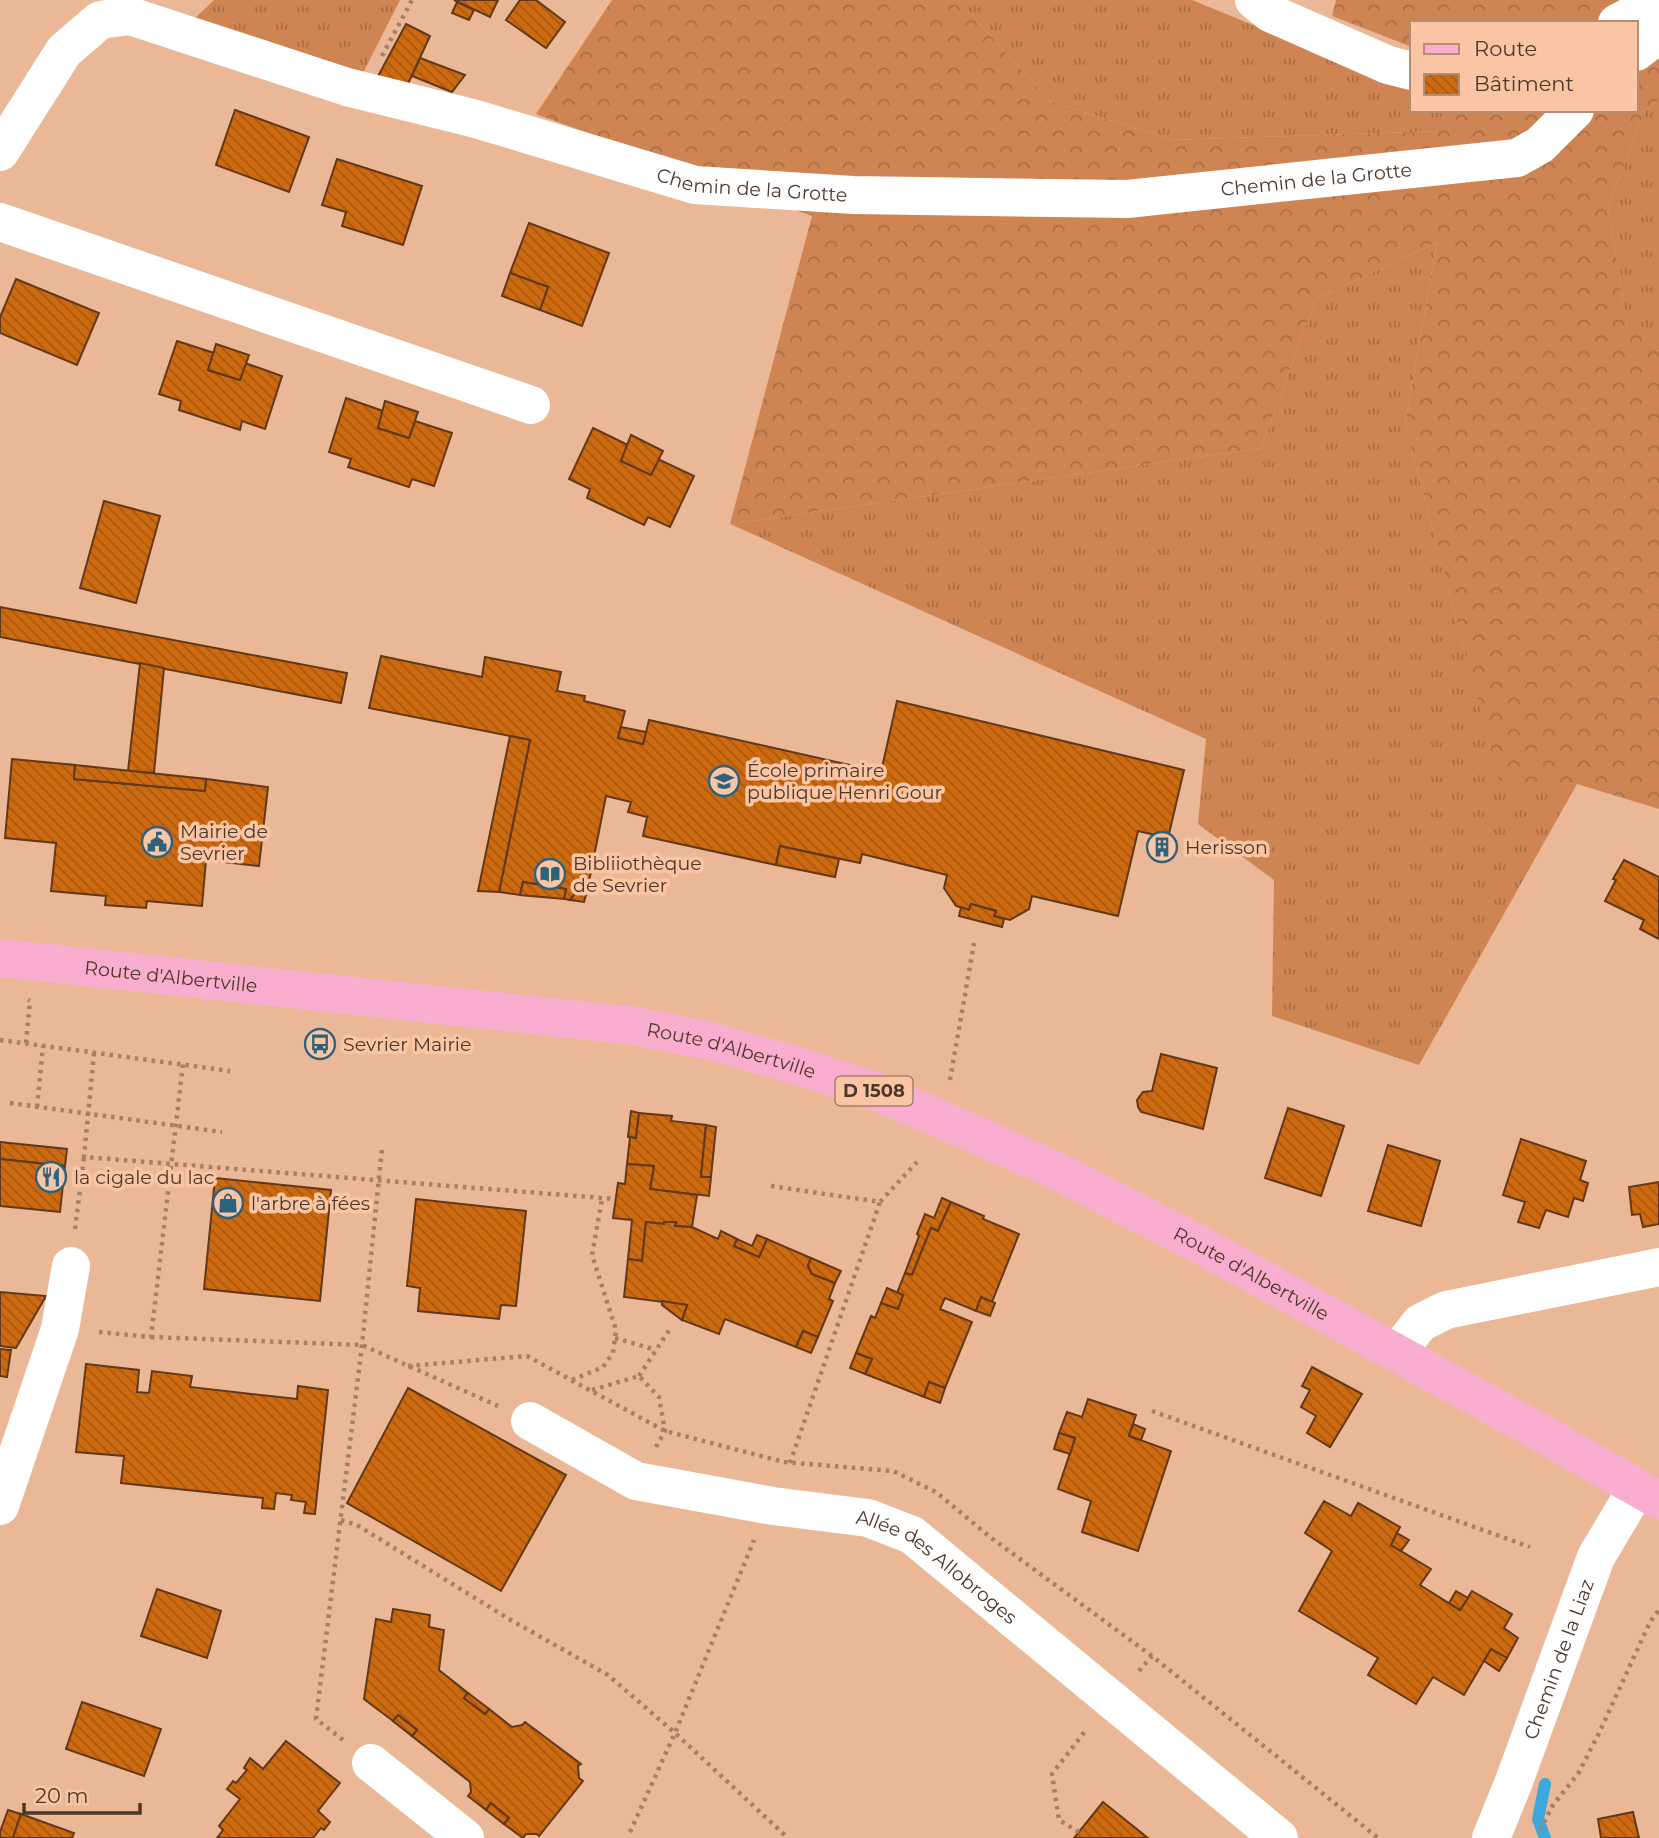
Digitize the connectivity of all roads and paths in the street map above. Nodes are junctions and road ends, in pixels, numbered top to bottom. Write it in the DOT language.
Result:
graph roads {
  1 [pos="412,0"];
  2 [pos="1254,0"];
  3 [pos="1659,1"];
  4 [pos="1621,21"];
  5 [pos="1659,34"];
  6 [pos="1638,50"];
  7 [pos="1410,70"];
  8 [pos="364,91"];
  9 [pos="1573,112"];
  10 [pos="0,152"];
  11 [pos="0,222"];
  12 [pos="531,405"];
  13 [pos="974,943"];
  14 [pos="0,958"];
  15 [pos="30,1001"];
  16 [pos="0,1040"];
  17 [pos="26,1043"];
  18 [pos="43,1046"];
  19 [pos="94,1053"];
  20 [pos="183,1064"];
  21 [pos="230,1071"];
  22 [pos="949,1085"];
  23 [pos="10,1103"];
  24 [pos="37,1107"];
  25 [pos="88,1114"];
  26 [pos="175,1125"];
  27 [pos="222,1132"];
  28 [pos="382,1148"];
  29 [pos="84,1157"];
  30 [pos="917,1161"];
  31 [pos="171,1164"];
  32 [pos="379,1181"];
  33 [pos="771,1186"];
  34 [pos="602,1199"];
  35 [pos="615,1199"];
  36 [pos="71,1266"];
  37 [pos="1659,1267"];
  38 [pos="60,1329"];
  39 [pos="670,1329"];
  40 [pos="151,1338"];
  41 [pos="615,1338"];
  42 [pos="362,1345"];
  43 [pos="656,1350"];
  44 [pos="1397,1353"];
  45 [pos="639,1376"];
  46 [pos="572,1380"];
  47 [pos="591,1391"];
  48 [pos="1152,1411"];
  49 [pos="530,1421"];
  50 [pos="665,1431"];
  51 [pos="1648,1494"];
  52 [pos="0,1506"];
  53 [pos="341,1520"];
  54 [pos="1530,1548"];
  55 [pos="1659,1610"];
  56 [pos="1152,1656"];
  57 [pos="1112,1700"];
  58 [pos="371,1763"];
  59 [pos="1079,1832"];
  60 [pos="465,1838"];
  61 [pos="788,1838"];
  62 [pos="1279,1838"];
  63 [pos="1492,1838"];
  64 [pos="1535,1838"];
  1 -- 8 [label="path"];
  2 -- 7 [label="street"];
  3 -- 4 [label="street"];
  5 -- 6 [label="street"];
  8 -- 9 [label="street, Chemin de la Grotte"];
  8 -- 10 [label="street, Chemin de la Grotte"];
  11 -- 12 [label="street"];
  13 -- 22 [label="path"];
  14 -- 44 [label="main road, Route d'Albertville / D 1508"];
  15 -- 17 [label="path"];
  16 -- 17 [label="path"];
  17 -- 18 [label="path"];
  18 -- 19 [label="path"];
  18 -- 24 [label="path"];
  19 -- 20 [label="path"];
  19 -- 25 [label="path"];
  20 -- 21 [label="path"];
  20 -- 26 [label="path"];
  23 -- 24 [label="path"];
  24 -- 25 [label="path"];
  25 -- 26 [label="path"];
  25 -- 29 [label="path"];
  26 -- 27 [label="path"];
  26 -- 31 [label="path"];
  28 -- 32 [label="path"];
  29 -- 31 [label="path"];
  29 -- 36 [label="path"];
  30 -- 33 [label="path"];
  31 -- 32 [label="path"];
  31 -- 40 [label="path"];
  32 -- 34 [label="path"];
  32 -- 42 [label="path"];
  34 -- 35 [label="path"];
  34 -- 41 [label="path"];
  36 -- 38 [label="street"];
  37 -- 44 [label="street"];
  38 -- 40 [label="path"];
  38 -- 52 [label="street"];
  39 -- 43 [label="path"];
  40 -- 42 [label="path"];
  41 -- 43 [label="path"];
  41 -- 46 [label="path"];
  42 -- 49 [label="path"];
  42 -- 53 [label="path"];
  43 -- 45 [label="path"];
  44 -- 51 [label="main road, Route d'Albertville / D 1508"];
  45 -- 47 [label="path"];
  45 -- 50 [label="path"];
  48 -- 54 [label="path"];
  49 -- 57 [label="street, Allée des Allobroges"];
  51 -- 63 [label="street, Chemin de la Liaz"];
  53 -- 58 [label="path"];
  53 -- 61 [label="path"];
  55 -- 64 [label="path"];
  56 -- 57 [label="path"];
  57 -- 59 [label="path"];
  57 -- 62 [label="street, Allée des Allobroges"];
  58 -- 60 [label="street"];
}
